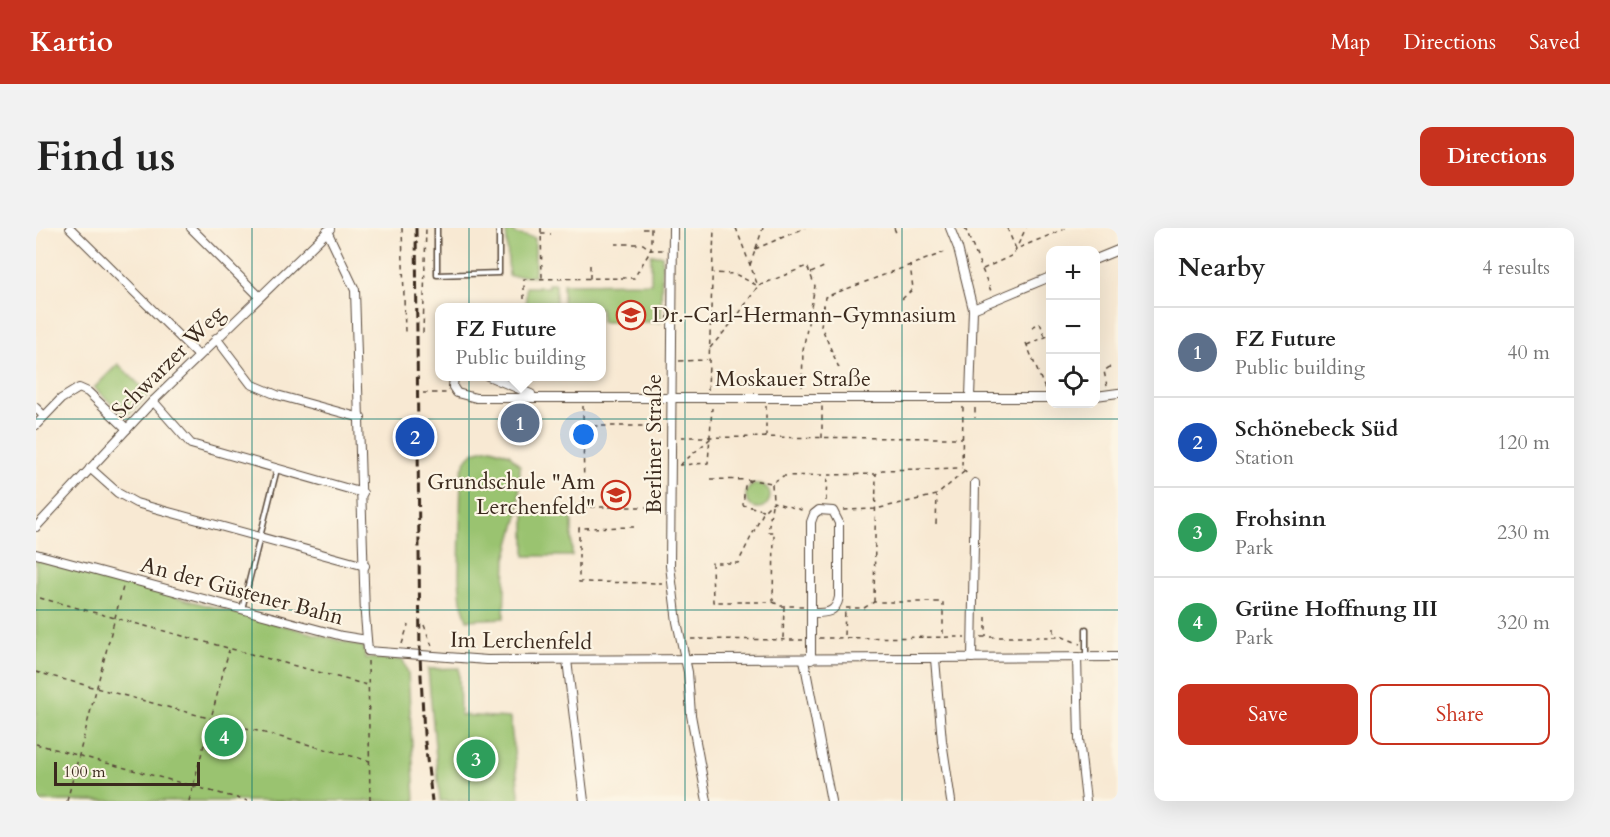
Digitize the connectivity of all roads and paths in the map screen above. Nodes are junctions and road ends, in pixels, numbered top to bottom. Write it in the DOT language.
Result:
graph roads {
  1 [pos="70,228"];
  2 [pos="191,228"];
  3 [pos="402,228"];
  4 [pos="426,228"];
  5 [pos="437,228"];
  6 [pos="499,228"];
  7 [pos="541,228"];
  8 [pos="651,228"];
  9 [pos="673,228"];
  10 [pos="714,228"];
  11 [pos="736,228"];
  12 [pos="763,228"];
  13 [pos="805,228"];
  14 [pos="894,228"];
  15 [pos="950,228"];
  16 [pos="965,228"];
  17 [pos="1007,228"];
  18 [pos="1026,228"];
  19 [pos="1067,228"];
  20 [pos="643,229"];
  21 [pos="329,230"];
  22 [pos="541,234"];
  23 [pos="551,234"];
  24 [pos="897,235"];
  25 [pos="615,244"];
  26 [pos="958,248"];
  27 [pos="755,249"];
  28 [pos="1016,249"];
  29 [pos="651,250"];
  30 [pos="673,250"];
  31 [pos="1118,250"];
  32 [pos="1100,257"];
  33 [pos="910,263"];
  34 [pos="590,265"];
  35 [pos="750,266"];
  36 [pos="826,266"];
  37 [pos="982,269"];
  38 [pos="712,273"];
  39 [pos="810,273"];
  40 [pos="542,279"];
  41 [pos="590,279"];
  42 [pos="1046,279"];
  43 [pos="758,286"];
  44 [pos="259,296"];
  45 [pos="902,299"];
  46 [pos="995,300"];
  47 [pos="524,303"];
  48 [pos="973,309"];
  49 [pos="1044,319"];
  50 [pos="1040,323"];
  51 [pos="1032,327"];
  52 [pos="405,332"];
  53 [pos="423,333"];
  54 [pos="1045,337"];
  55 [pos="216,338"];
  56 [pos="710,348"];
  57 [pos="198,356"];
  58 [pos="709,360"];
  59 [pos="672,361"];
  60 [pos="1111,366"];
  61 [pos="839,368"];
  62 [pos="454,381"];
  63 [pos="500,381"];
  64 [pos="802,390"];
  65 [pos="1046,391"];
  66 [pos="423,393"];
  67 [pos="457,393"];
  68 [pos="1118,393"];
  69 [pos="1108,394"];
  70 [pos="1100,395"];
  71 [pos="536,396"];
  72 [pos="583,396"];
  73 [pos="672,396"];
  74 [pos="710,396"];
  75 [pos="766,397"];
  76 [pos="822,397"];
  77 [pos="970,397"];
  78 [pos="1046,398"];
  79 [pos="153,401"];
  80 [pos="36,408"];
  81 [pos="44,416"];
  82 [pos="361,418"];
  83 [pos="975,418"];
  84 [pos="36,425"];
  85 [pos="583,426"];
  86 [pos="672,426"];
  87 [pos="127,429"];
  88 [pos="672,437"];
  89 [pos="766,437"];
  90 [pos="711,438"];
  91 [pos="822,438"];
  92 [pos="963,438"];
  93 [pos="676,465"];
  94 [pos="90,468"];
  95 [pos="962,468"];
  96 [pos="277,469"];
  97 [pos="965,471"];
  98 [pos="876,474"];
  99 [pos="827,475"];
  100 [pos="711,479"];
  101 [pos="751,480"];
  102 [pos="772,483"];
  103 [pos="975,483"];
  104 [pos="363,493"];
  105 [pos="937,495"];
  106 [pos="820,501"];
  107 [pos="826,501"];
  108 [pos="773,502"];
  109 [pos="832,502"];
  110 [pos="839,505"];
  111 [pos="671,507"];
  112 [pos="809,507"];
  113 [pos="875,509"];
  114 [pos="844,510"];
  115 [pos="764,511"];
  116 [pos="806,511"];
  117 [pos="805,518"];
  118 [pos="844,518"];
  119 [pos="936,524"];
  120 [pos="36,527"];
  121 [pos="634,527"];
  122 [pos="260,537"];
  123 [pos="36,554"];
  124 [pos="365,566"];
  125 [pos="126,579"];
  126 [pos="672,583"];
  127 [pos="40,598"];
  128 [pos="773,602"];
  129 [pos="874,602"];
  130 [pos="784,606"];
  131 [pos="242,610"];
  132 [pos="807,614"];
  133 [pos="986,617"];
  134 [pos="115,619"];
  135 [pos="844,621"];
  136 [pos="848,621"];
  137 [pos="408,625"];
  138 [pos="424,625"];
  139 [pos="1054,628"];
  140 [pos="1086,629"];
  141 [pos="803,632"];
  142 [pos="844,633"];
  143 [pos="848,633"];
  144 [pos="844,637"];
  145 [pos="943,637"];
  146 [pos="973,637"];
  147 [pos="986,637"];
  148 [pos="1054,637"];
  149 [pos="681,639"];
  150 [pos="783,639"];
  151 [pos="807,639"];
  152 [pos="367,640"];
  153 [pos="1086,647"];
  154 [pos="229,649"];
  155 [pos="368,651"];
  156 [pos="400,654"];
  157 [pos="1077,657"];
  158 [pos="1086,657"];
  159 [pos="1118,657"];
  160 [pos="436,658"];
  161 [pos="972,658"];
  162 [pos="935,659"];
  163 [pos="567,660"];
  164 [pos="685,660"];
  165 [pos="807,660"];
  166 [pos="36,672"];
  167 [pos="367,684"];
  168 [pos="95,687"];
  169 [pos="211,719"];
  170 [pos="36,744"];
  171 [pos="78,756"];
  172 [pos="370,761"];
  173 [pos="192,786"];
  174 [pos="67,801"];
  175 [pos="189,801"];
  176 [pos="248,801"];
  177 [pos="370,801"];
  178 [pos="584,801"];
  179 [pos="707,801"];
  180 [pos="831,801"];
  181 [pos="951,801"];
  182 [pos="1086,801"];
  1 -- 57 [label="street"];
  2 -- 44 [label="street"];
  3 -- 52 [label="path"];
  4 -- 53 [label="path"];
  5 -- 6 [label="lane"];
  7 -- 22 [label="path"];
  8 -- 20 [label="path"];
  8 -- 29 [label="path"];
  9 -- 30 [label="street, Berliner Straße"];
  10 -- 38 [label="path"];
  11 -- 35 [label="path"];
  12 -- 27 [label="path"];
  13 -- 27 [label="path"];
  14 -- 24 [label="path"];
  15 -- 26 [label="street"];
  16 -- 37 [label="path"];
  17 -- 28 [label="path"];
  18 -- 28 [label="path"];
  19 -- 28 [label="path"];
  21 -- 44 [label="street, Schwarzer Weg"];
  21 -- 82 [label="street, An der Güstener Bahn"];
  22 -- 23 [label="path"];
  22 -- 40 [label="path"];
  25 -- 29 [label="path"];
  26 -- 33 [label="path"];
  26 -- 48 [label="street"];
  27 -- 35 [label="path"];
  28 -- 37 [label="path"];
  29 -- 30 [label="path"];
  29 -- 41 [label="path"];
  30 -- 59 [label="street, Berliner Straße"];
  31 -- 32 [label="street"];
  33 -- 45 [label="path"];
  33 -- 61 [label="path"];
  34 -- 41 [label="path"];
  35 -- 43 [label="path"];
  36 -- 39 [label="path"];
  37 -- 46 [label="path"];
  38 -- 43 [label="path"];
  38 -- 56 [label="path"];
  39 -- 43 [label="path"];
  39 -- 64 [label="path"];
  40 -- 41 [label="path"];
  40 -- 47 [label="path"];
  42 -- 46 [label="street"];
  43 -- 56 [label="path"];
  44 -- 55 [label="street, Schwarzer Weg"];
  46 -- 48 [label="street"];
  48 -- 77 [label="street"];
  49 -- 50 [label="path"];
  50 -- 51 [label="path"];
  50 -- 54 [label="path"];
  54 -- 65 [label="path"];
  55 -- 57 [label="street, Schwarzer Weg"];
  55 -- 82 [label="street"];
  56 -- 58 [label="path"];
  57 -- 79 [label="street, Schwarzer Weg"];
  58 -- 59 [label="path"];
  58 -- 74 [label="path"];
  59 -- 73 [label="street, Berliner Straße"];
  60 -- 69 [label="path"];
  62 -- 67 [label="street"];
  63 -- 71 [label="street, Moskauer Straße"];
  66 -- 67 [label="path"];
  67 -- 71 [label="street, Moskauer Straße"];
  68 -- 69 [label="street"];
  69 -- 70 [label="street"];
  71 -- 72 [label="street, Moskauer Straße"];
  72 -- 73 [label="street, Moskauer Straße"];
  72 -- 85 [label="path"];
  73 -- 74 [label="street, Moskauer Straße"];
  73 -- 86 [label="street, Berliner Straße"];
  74 -- 75 [label="street, Moskauer Straße"];
  74 -- 90 [label="path"];
  75 -- 76 [label="street, Moskauer Straße"];
  75 -- 89 [label="path"];
  76 -- 77 [label="street, Moskauer Straße"];
  76 -- 91 [label="path"];
  77 -- 78 [label="street, Moskauer Straße"];
  77 -- 83 [label="path"];
  77 -- 92 [label="path"];
  79 -- 87 [label="street, Schwarzer Weg"];
  79 -- 96 [label="street"];
  80 -- 81 [label="street"];
  81 -- 84 [label="street"];
  81 -- 87 [label="street"];
  82 -- 104 [label="street, An der Güstener Bahn"];
  85 -- 86 [label="path"];
  85 -- 111 [label="path"];
  86 -- 88 [label="street, Berliner Straße"];
  87 -- 94 [label="street, Schwarzer Weg"];
  88 -- 90 [label="path"];
  88 -- 93 [label="street, Berliner Straße"];
  89 -- 90 [label="path"];
  89 -- 91 [label="path"];
  90 -- 93 [label="path"];
  90 -- 93 [label="path"];
  91 -- 92 [label="path"];
  92 -- 95 [label="path"];
  93 -- 111 [label="street, Berliner Straße"];
  94 -- 120 [label="street, Schwarzer Weg"];
  94 -- 122 [label="street"];
  95 -- 97 [label="path"];
  95 -- 98 [label="path"];
  96 -- 104 [label="street"];
  96 -- 122 [label="lane"];
  97 -- 103 [label="path"];
  97 -- 105 [label="path"];
  98 -- 99 [label="path"];
  98 -- 113 [label="path"];
  99 -- 102 [label="path"];
  99 -- 107 [label="path"];
  100 -- 101 [label="path"];
  101 -- 102 [label="path"];
  101 -- 115 [label="path"];
  102 -- 108 [label="path"];
  103 -- 146 [label="street"];
  104 -- 124 [label="street, An der Güstener Bahn"];
  105 -- 113 [label="path"];
  105 -- 119 [label="path"];
  106 -- 107 [label="path"];
  107 -- 109 [label="path"];
  108 -- 115 [label="path"];
  108 -- 116 [label="path"];
  108 -- 128 [label="path"];
  110 -- 114 [label="path"];
  111 -- 126 [label="street, Berliner Straße"];
  112 -- 116 [label="path"];
  113 -- 114 [label="path"];
  113 -- 129 [label="path"];
  114 -- 118 [label="path"];
  115 -- 128 [label="path"];
  116 -- 117 [label="path"];
  121 -- 126 [label="path"];
  122 -- 124 [label="street"];
  122 -- 131 [label="lane"];
  123 -- 125 [label="street, An der Güstener Bahn"];
  124 -- 152 [label="street, An der Güstener Bahn"];
  125 -- 131 [label="street, An der Güstener Bahn"];
  125 -- 134 [label="path"];
  126 -- 149 [label="street, Berliner Straße"];
  127 -- 134 [label="path"];
  128 -- 130 [label="path"];
  129 -- 135 [label="path"];
  129 -- 145 [label="path"];
  130 -- 132 [label="path"];
  130 -- 150 [label="path"];
  131 -- 152 [label="street, An der Güstener Bahn"];
  132 -- 132 [label="street"];
  132 -- 151 [label="street"];
  133 -- 147 [label="path"];
  134 -- 154 [label="path"];
  134 -- 168 [label="path"];
  135 -- 136 [label="path"];
  135 -- 142 [label="path"];
  137 -- 156 [label="path"];
  138 -- 160 [label="path"];
  139 -- 148 [label="path"];
  140 -- 153 [label="lane"];
  141 -- 151 [label="path"];
  142 -- 143 [label="path"];
  142 -- 144 [label="path"];
  144 -- 145 [label="path"];
  144 -- 151 [label="path"];
  145 -- 146 [label="path"];
  146 -- 147 [label="path"];
  146 -- 161 [label="street"];
  147 -- 148 [label="path"];
  148 -- 153 [label="path"];
  149 -- 150 [label="path"];
  149 -- 164 [label="street, Berliner Straße"];
  150 -- 151 [label="path"];
  151 -- 165 [label="street"];
  152 -- 155 [label="street"];
  153 -- 158 [label="lane"];
  154 -- 167 [label="path"];
  154 -- 169 [label="path"];
  155 -- 156 [label="street, Im Lerchenfeld"];
  155 -- 167 [label="path"];
  156 -- 160 [label="street, Im Lerchenfeld"];
  157 -- 158 [label="street, Im Lerchenfeld"];
  157 -- 161 [label="street, Im Lerchenfeld"];
  157 -- 182 [label="street"];
  158 -- 159 [label="street, Im Lerchenfeld"];
  160 -- 163 [label="street, Im Lerchenfeld"];
  161 -- 162 [label="street, Im Lerchenfeld"];
  162 -- 165 [label="street, Im Lerchenfeld"];
  162 -- 181 [label="street"];
  163 -- 164 [label="street, Im Lerchenfeld"];
  163 -- 178 [label="street"];
  164 -- 165 [label="street, Im Lerchenfeld"];
  164 -- 179 [label="street, Berliner Straße"];
  165 -- 180 [label="street"];
  166 -- 168 [label="path"];
  167 -- 172 [label="path"];
  168 -- 169 [label="path"];
  168 -- 171 [label="path"];
  169 -- 172 [label="path"];
  169 -- 173 [label="path"];
  170 -- 171 [label="path"];
  171 -- 173 [label="path"];
  171 -- 174 [label="path"];
  172 -- 177 [label="path"];
  173 -- 175 [label="path"];
  173 -- 176 [label="path"];
}
